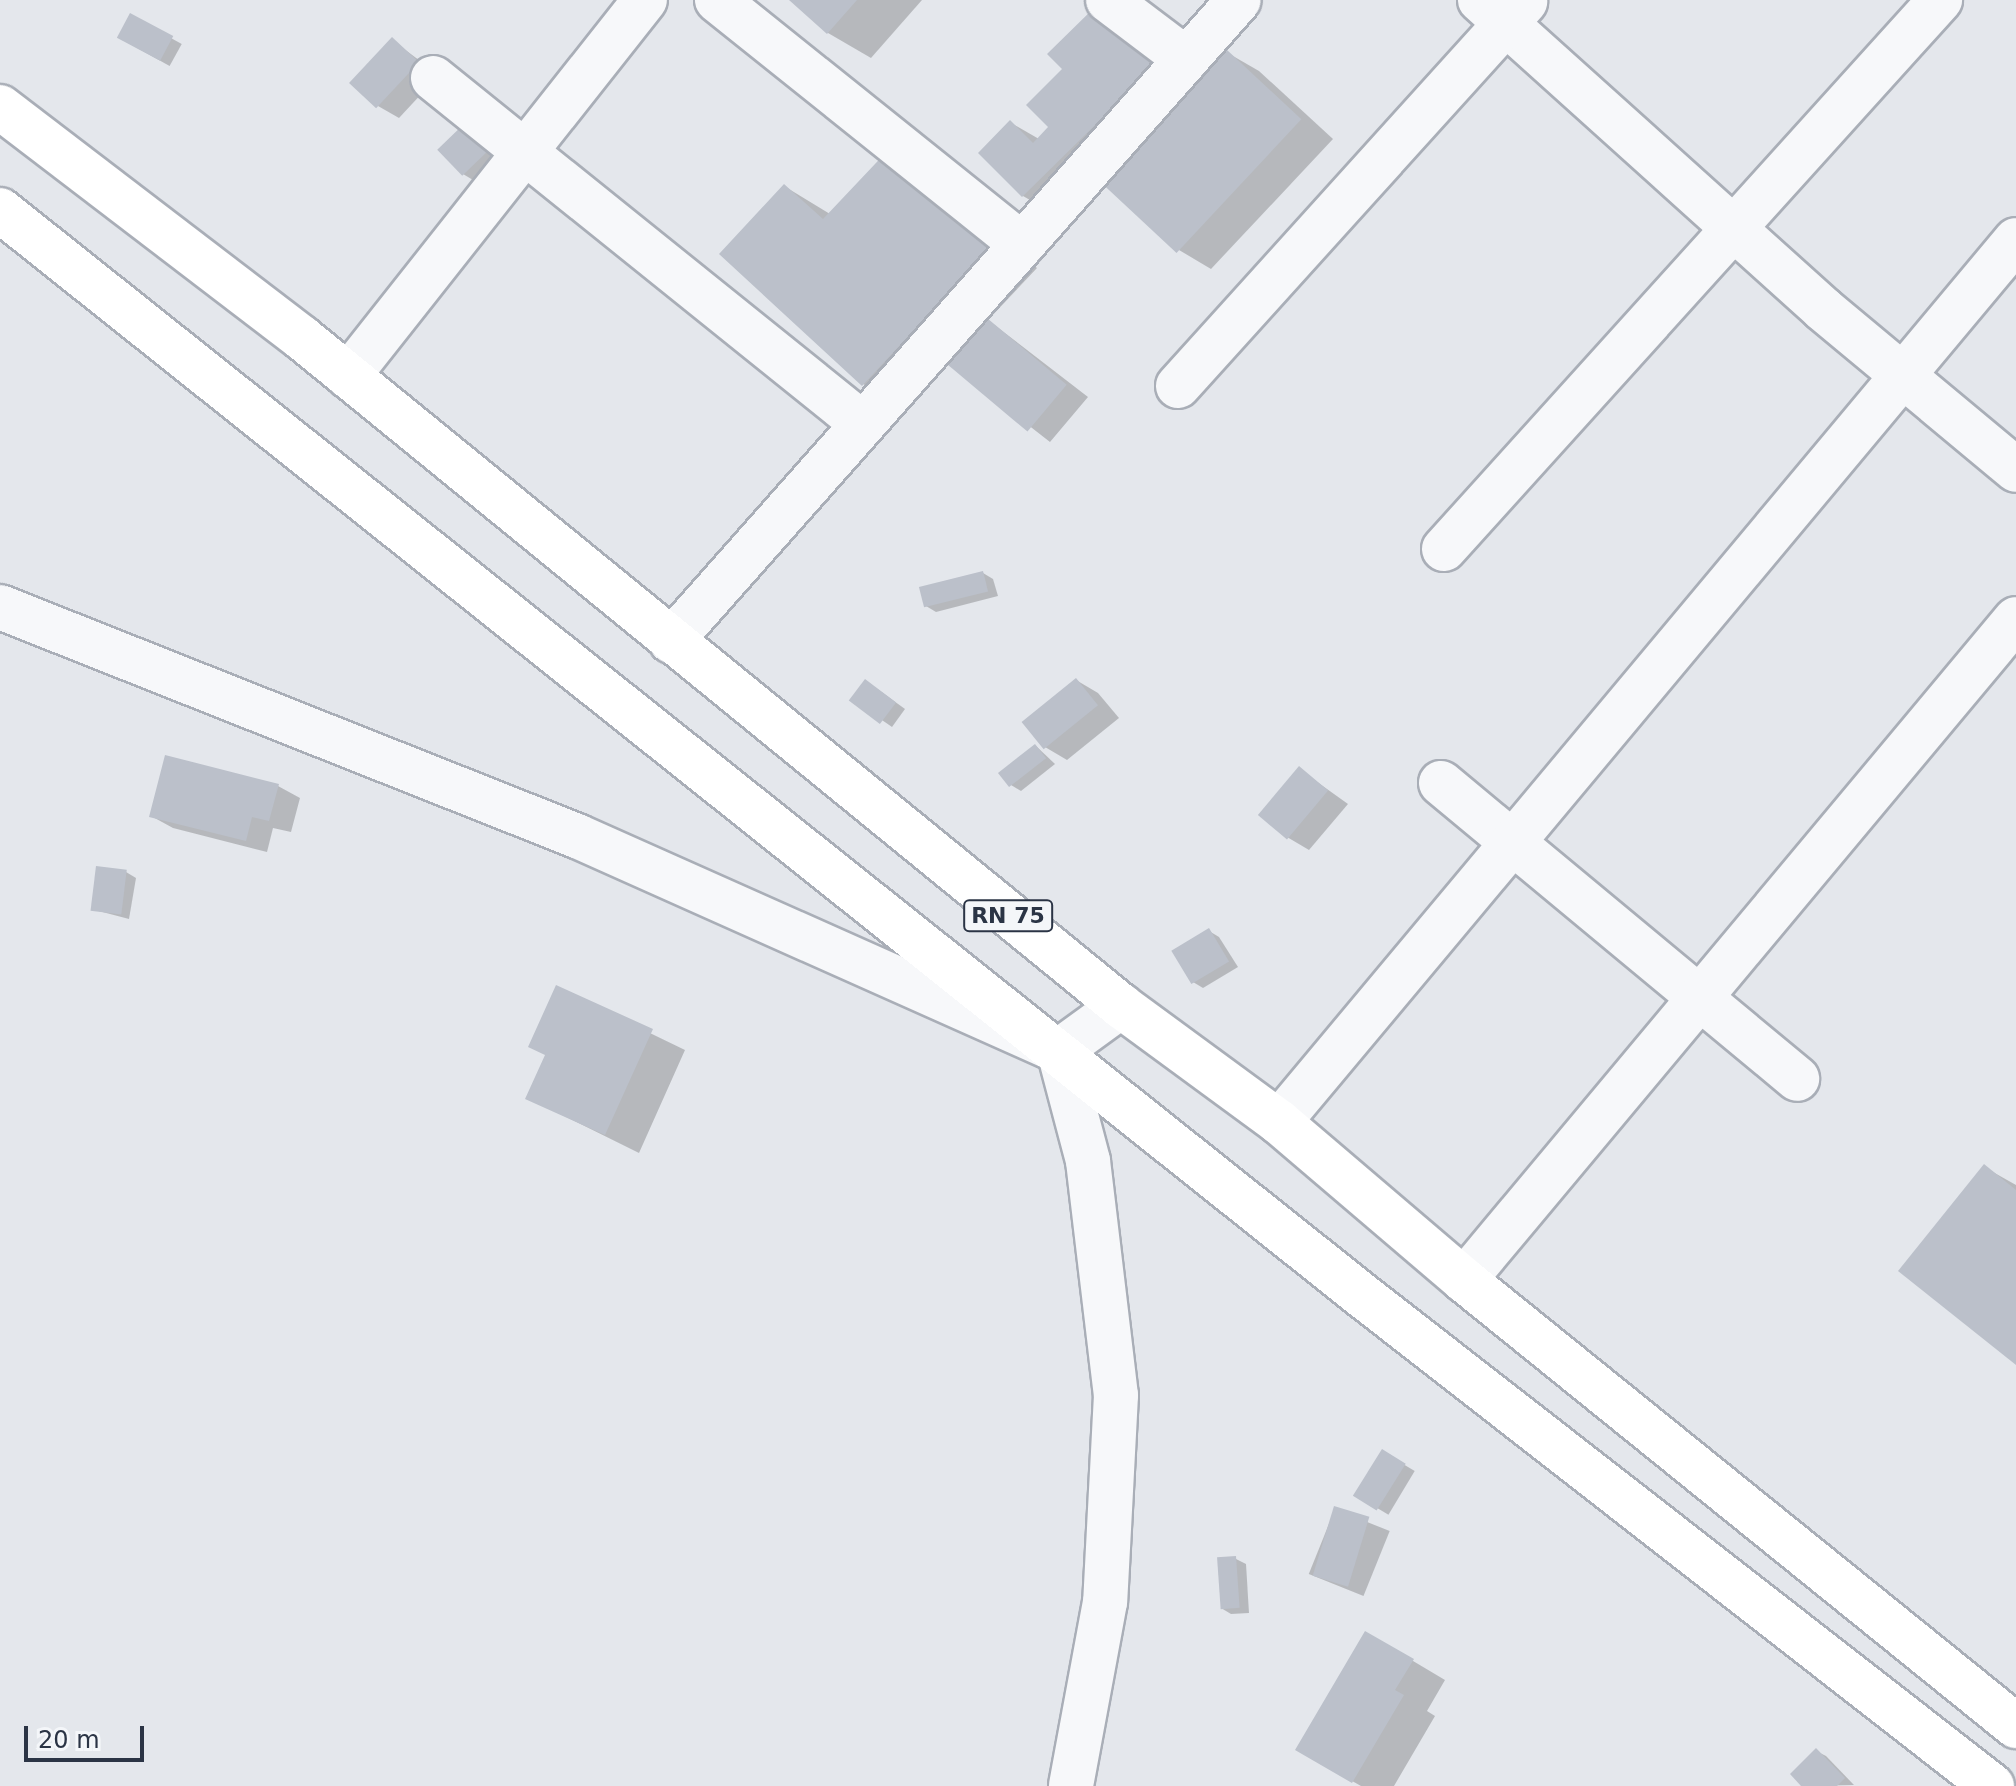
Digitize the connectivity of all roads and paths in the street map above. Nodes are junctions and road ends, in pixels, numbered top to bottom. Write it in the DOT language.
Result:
graph roads {
  1 [pos="645,0"];
  2 [pos="717,0"];
  3 [pos="1108,0"];
  4 [pos="1239,0"];
  5 [pos="1940,0"];
  6 [pos="1504,8"];
  7 [pos="1186,59"];
  8 [pos="433,78"];
  9 [pos="0,107"];
  10 [pos="525,152"];
  11 [pos="0,210"];
  12 [pos="1733,229"];
  13 [pos="2016,240"];
  14 [pos="1022,244"];
  15 [pos="348,376"];
  16 [pos="1903,376"];
  17 [pos="1178,386"];
  18 [pos="863,424"];
  19 [pos="2016,470"];
  20 [pos="1444,549"];
  21 [pos="0,607"];
  22 [pos="2016,619"];
  23 [pos="671,641"];
  24 [pos="1441,783"];
  25 [pos="1513,842"];
  26 [pos="1699,998"];
  27 [pos="1121,1006"];
  28 [pos="1059,1051"];
  29 [pos="1797,1079"];
  30 [pos="1279,1122"];
  31 [pos="1464,1280"];
  32 [pos="2016,1726"];
  33 [pos="1071,1786"];
  34 [pos="1992,1786"];
  1 -- 10 [label="street"];
  2 -- 14 [label="street"];
  3 -- 7 [label="street"];
  4 -- 7 [label="street"];
  5 -- 12 [label="street"];
  6 -- 12 [label="street"];
  6 -- 17 [label="street"];
  7 -- 14 [label="street"];
  8 -- 10 [label="street"];
  9 -- 15 [label="highway, RN 75"];
  10 -- 15 [label="street"];
  10 -- 18 [label="street"];
  11 -- 28 [label="highway, RN 75"];
  12 -- 16 [label="street"];
  12 -- 20 [label="street"];
  13 -- 16 [label="street"];
  14 -- 18 [label="street"];
  15 -- 23 [label="highway, RN 75"];
  16 -- 19 [label="street"];
  16 -- 25 [label="street"];
  18 -- 23 [label="street"];
  21 -- 28 [label="street"];
  22 -- 26 [label="street"];
  23 -- 27 [label="highway, RN 75"];
  24 -- 25 [label="street"];
  25 -- 26 [label="street"];
  25 -- 30 [label="street"];
  26 -- 29 [label="street"];
  26 -- 31 [label="street"];
  27 -- 28 [label="street"];
  27 -- 30 [label="highway, RN 75"];
  28 -- 33 [label="street"];
  28 -- 34 [label="highway, RN 75"];
  30 -- 31 [label="highway, RN 75"];
  31 -- 32 [label="highway, RN 75"];
}
